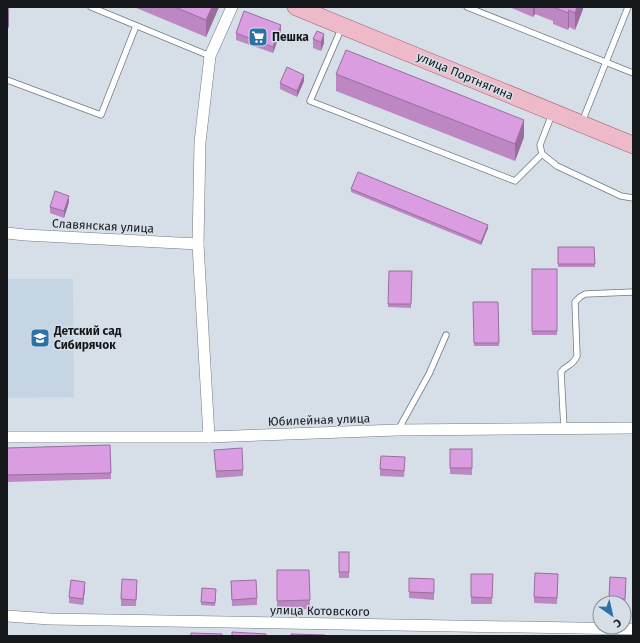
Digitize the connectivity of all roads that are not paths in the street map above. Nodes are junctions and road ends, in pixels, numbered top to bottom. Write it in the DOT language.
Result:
graph roads {
  1 [pos="91,7"];
  2 [pos="232,7"];
  3 [pos="296,7"];
  4 [pos="467,7"];
  5 [pos="628,7"];
  6 [pos="343,25"];
  7 [pos="136,26"];
  8 [pos="210,56"];
  9 [pos="606,62"];
  10 [pos="633,73"];
  11 [pos="7,80"];
  12 [pos="553,112"];
  13 [pos="582,124"];
  14 [pos="633,145"];
  15 [pos="542,154"];
  16 [pos="633,198"];
  17 [pos="7,233"];
  18 [pos="198,244"];
  19 [pos="633,292"];
  20 [pos="446,335"];
  21 [pos="633,428"];
  22 [pos="564,429"];
  23 [pos="398,430"];
  24 [pos="7,437"];
  25 [pos="209,438"];
  26 [pos="7,616"];
  27 [pos="633,629"];
  1 -- 7 [label="lane"];
  2 -- 8 [label="street"];
  3 -- 6 [label="main road, улица Портнягина"];
  4 -- 9 [label="lane"];
  5 -- 9 [label="lane"];
  6 -- 12 [label="main road, улица Портнягина"];
  6 -- 15 [label="lane"];
  7 -- 8 [label="lane"];
  7 -- 11 [label="lane"];
  8 -- 18 [label="street"];
  9 -- 10 [label="lane"];
  9 -- 13 [label="lane"];
  12 -- 13 [label="main road, улица Портнягина"];
  12 -- 15 [label="lane"];
  13 -- 14 [label="main road, улица Портнягина"];
  15 -- 16 [label="lane"];
  17 -- 18 [label="street, Славянская улица"];
  18 -- 25 [label="street"];
  19 -- 22 [label="lane"];
  20 -- 23 [label="lane"];
  21 -- 22 [label="street, Юбилейная улица"];
  22 -- 23 [label="street, Юбилейная улица"];
  23 -- 25 [label="street, Юбилейная улица"];
  24 -- 25 [label="street, Юбилейная улица"];
  26 -- 27 [label="street, улица Котовского"];
}
